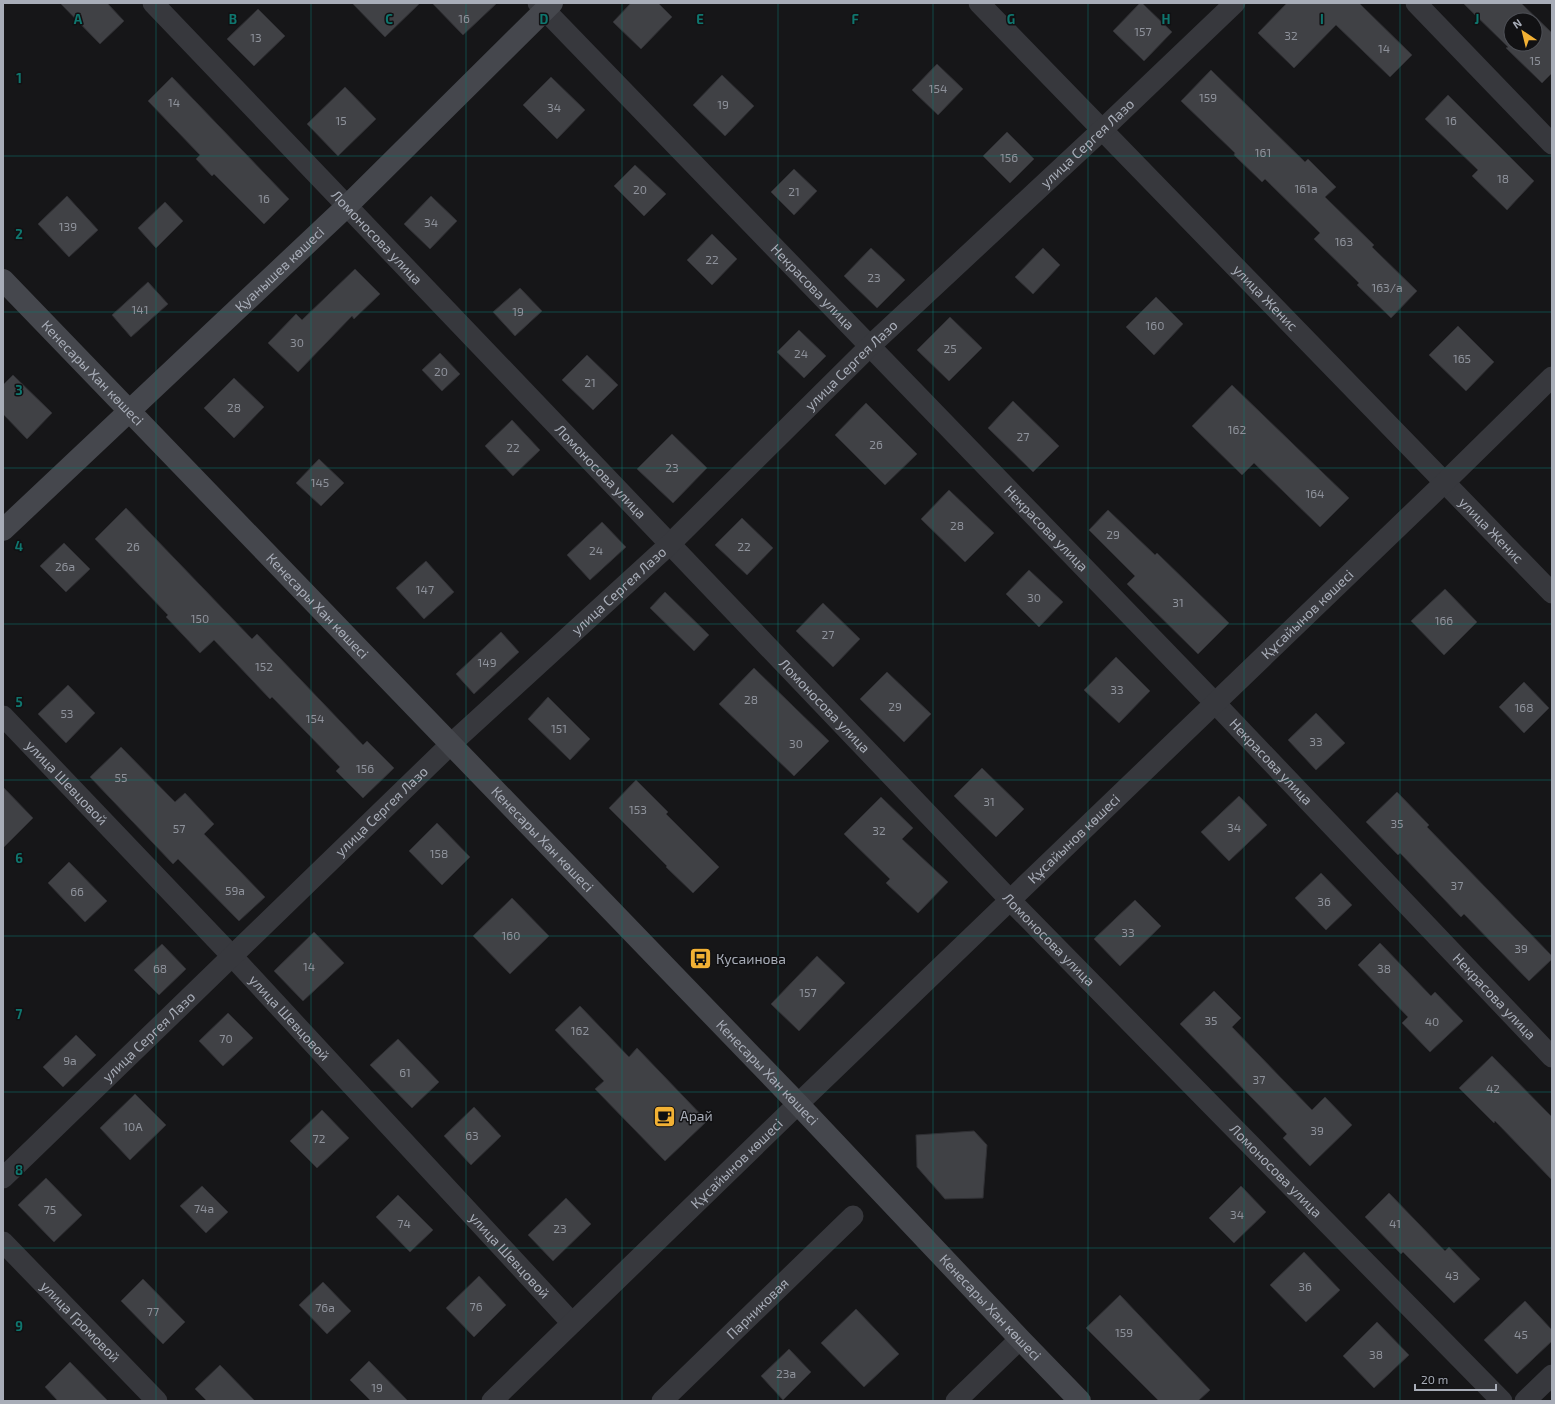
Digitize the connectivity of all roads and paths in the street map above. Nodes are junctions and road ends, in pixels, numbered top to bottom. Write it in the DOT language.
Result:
graph roads {
  1 [pos="153,3"];
  2 [pos="979,3"];
  3 [pos="1235,3"];
  4 [pos="1416,3"];
  5 [pos="545,5"];
  6 [pos="1103,129"];
  7 [pos="1552,144"];
  8 [pos="347,206"];
  9 [pos="3,280"];
  10 [pos="870,346"];
  11 [pos="1552,377"];
  12 [pos="129,411"];
  13 [pos="1445,482"];
  14 [pos="3,530"];
  15 [pos="670,544"];
  16 [pos="1552,594"];
  17 [pos="1215,703"];
  18 [pos="3,716"];
  19 [pos="451,744"];
  20 [pos="1010,900"];
  21 [pos="232,956"];
  22 [pos="1552,1057"];
  23 [pos="798,1104"];
  24 [pos="3,1178"];
  25 [pos="854,1216"];
  26 [pos="3,1242"];
  27 [pos="572,1323"];
  28 [pos="1020,1339"];
  29 [pos="1552,1375"];
  30 [pos="157,1401"];
  31 [pos="492,1401"];
  32 [pos="662,1401"];
  33 [pos="956,1401"];
  34 [pos="1080,1401"];
  35 [pos="1502,1401"];
  36 [pos="1525,1401"];
  1 -- 8 [label="street, Ломоносова улица"];
  2 -- 6 [label="street, улица Женис"];
  3 -- 6 [label="street, улица Сергея Лазо"];
  4 -- 7 [label="street"];
  5 -- 8 [label="main road, Қуанышев көшесі"];
  5 -- 10 [label="street, Некрасова улица"];
  6 -- 10 [label="street, улица Сергея Лазо"];
  6 -- 13 [label="street, улица Женис"];
  8 -- 12 [label="main road, Қуанышев көшесі"];
  8 -- 15 [label="street, Ломоносова улица"];
  9 -- 12 [label="main road, Кенесары Хан көшесі"];
  10 -- 15 [label="street, улица Сергея Лазо"];
  10 -- 17 [label="street, Некрасова улица"];
  11 -- 13 [label="street, Құсайынов көшесі"];
  12 -- 14 [label="main road, Қуанышев көшесі"];
  12 -- 19 [label="main road, Кенесары Хан көшесі"];
  13 -- 16 [label="street, улица Женис"];
  13 -- 17 [label="street, Құсайынов көшесі"];
  15 -- 19 [label="street, улица Сергея Лазо"];
  15 -- 20 [label="street, Ломоносова улица"];
  17 -- 20 [label="street, Құсайынов көшесі"];
  17 -- 22 [label="street, Некрасова улица"];
  18 -- 21 [label="street, улица Шевцовой"];
  19 -- 21 [label="street, улица Сергея Лазо"];
  19 -- 23 [label="main road, Кенесары Хан көшесі"];
  20 -- 23 [label="street, Құсайынов көшесі"];
  20 -- 35 [label="street, Ломоносова улица"];
  21 -- 24 [label="street, улица Сергея Лазо"];
  21 -- 27 [label="street, улица Шевцовой"];
  23 -- 27 [label="street, Құсайынов көшесі"];
  23 -- 28 [label="main road, Кенесары Хан көшесі"];
  25 -- 32 [label="street, Парниковая"];
  26 -- 30 [label="street, улица Громовой"];
  27 -- 31 [label="street, Құсайынов көшесі"];
  28 -- 33 [label="street"];
  28 -- 34 [label="main road, Кенесары Хан көшесі"];
  29 -- 36 [label="street"];
}
